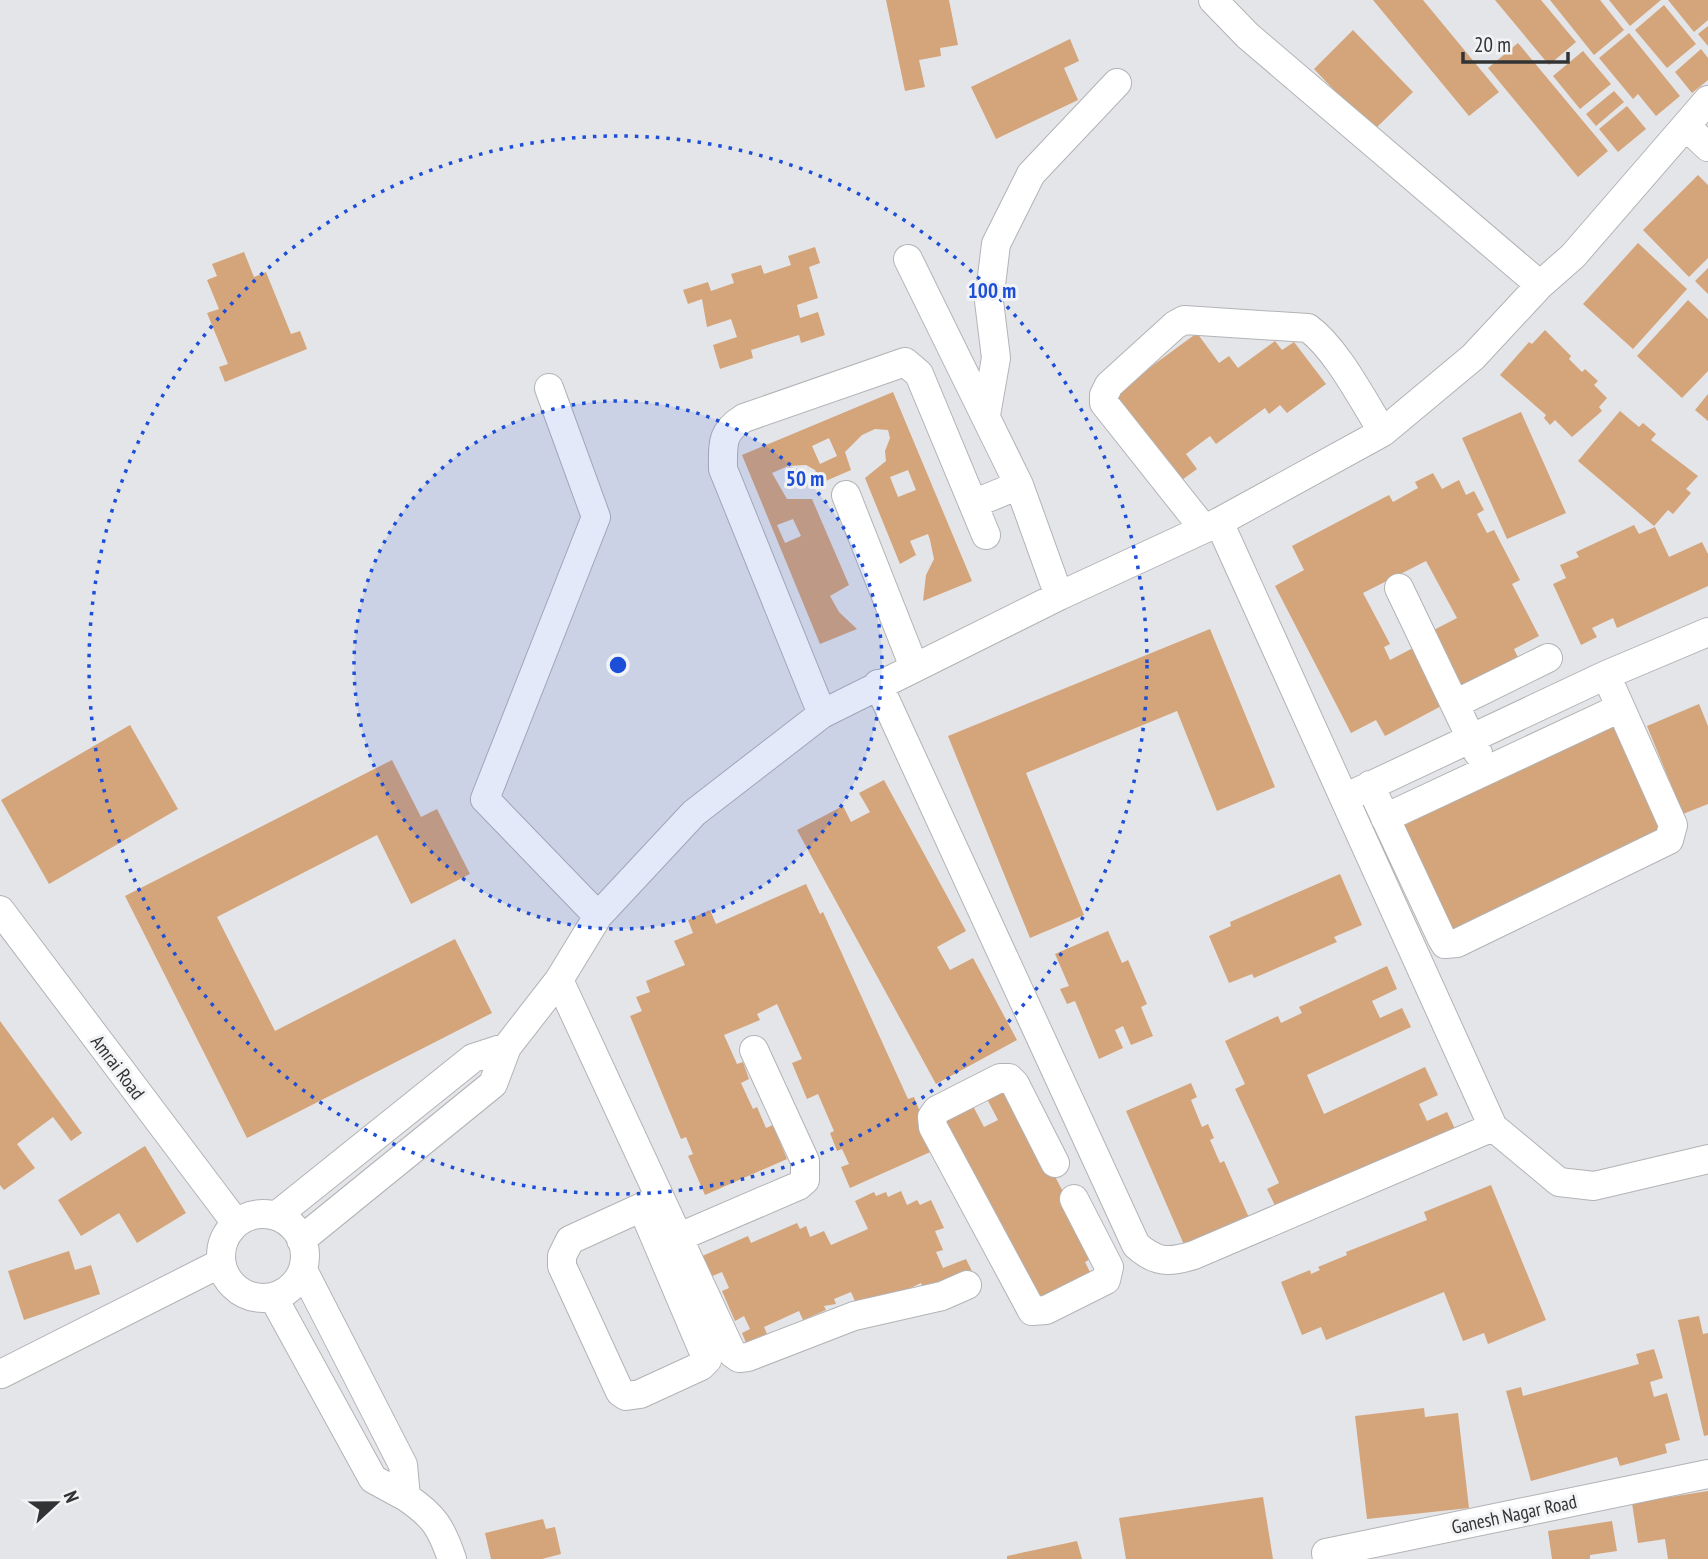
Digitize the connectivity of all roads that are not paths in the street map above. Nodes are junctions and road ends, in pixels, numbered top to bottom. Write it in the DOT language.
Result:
graph roads {
  1 [pos="1213,0"];
  2 [pos="1117,83"];
  3 [pos="1708,100"];
  4 [pos="1686,127"];
  5 [pos="1708,147"];
  6 [pos="908,258"];
  7 [pos="1540,285"];
  8 [pos="549,388"];
  9 [pos="986,415"];
  10 [pos="1383,432"];
  11 [pos="1019,485"];
  12 [pos="846,495"];
  13 [pos="973,504"];
  14 [pos="1212,526"];
  15 [pos="986,535"];
  16 [pos="1399,588"];
  17 [pos="1059,596"];
  18 [pos="1708,632"];
  19 [pos="1548,658"];
  20 [pos="914,667"];
  21 [pos="1606,675"];
  22 [pos="878,684"];
  23 [pos="1455,704"];
  24 [pos="1620,708"];
  25 [pos="822,713"];
  26 [pos="1471,738"];
  27 [pos="1487,770"];
  28 [pos="1358,791"];
  29 [pos="1385,818"];
  30 [pos="0,910"];
  31 [pos="598,916"];
  32 [pos="559,980"];
  33 [pos="508,1047"];
  34 [pos="754,1050"];
  35 [pos="1079,1120"];
  36 [pos="1493,1127"];
  37 [pos="1042,1138"];
  38 [pos="1708,1159"];
  39 [pos="1055,1163"];
  40 [pos="1074,1199"];
  41 [pos="651,1203"];
  42 [pos="276,1216"];
  43 [pos="236,1223"];
  44 [pos="677,1238"];
  45 [pos="301,1240"];
  46 [pos="1136,1245"];
  47 [pos="1104,1259"];
  48 [pos="222,1263"];
  49 [pos="303,1270"];
  50 [pos="967,1285"];
  51 [pos="273,1297"];
  52 [pos="1,1374"];
  53 [pos="1708,1474"];
  54 [pos="406,1497"];
  55 [pos="452,1559"];
  56 [pos="1327,1559"];
  1 -- 7 [label="street"];
  2 -- 9 [label="street"];
  3 -- 4 [label="street"];
  4 -- 5 [label="street"];
  4 -- 7 [label="street"];
  6 -- 9 [label="street"];
  7 -- 10 [label="street"];
  8 -- 31 [label="street"];
  9 -- 11 [label="street"];
  10 -- 14 [label="street"];
  10 -- 14 [label="street"];
  11 -- 13 [label="street"];
  11 -- 17 [label="street"];
  12 -- 20 [label="street"];
  13 -- 15 [label="street"];
  13 -- 25 [label="street"];
  14 -- 17 [label="street"];
  14 -- 28 [label="street"];
  16 -- 23 [label="street"];
  17 -- 20 [label="street"];
  18 -- 21 [label="street"];
  19 -- 23 [label="street"];
  20 -- 22 [label="street"];
  21 -- 24 [label="street"];
  21 -- 26 [label="street"];
  22 -- 25 [label="street"];
  22 -- 35 [label="street"];
  23 -- 26 [label="street"];
  24 -- 27 [label="street"];
  24 -- 29 [label="street"];
  25 -- 31 [label="street"];
  26 -- 27 [label="street"];
  26 -- 28 [label="street"];
  27 -- 29 [label="street"];
  28 -- 29 [label="street"];
  28 -- 36 [label="street"];
  30 -- 43 [label="street, Amrai Road"];
  31 -- 32 [label="street"];
  32 -- 33 [label="street"];
  32 -- 41 [label="street"];
  33 -- 42 [label="street"];
  33 -- 45 [label="street"];
  34 -- 44 [label="street"];
  35 -- 37 [label="street"];
  35 -- 46 [label="street"];
  36 -- 38 [label="street"];
  36 -- 46 [label="street"];
  37 -- 39 [label="street"];
  37 -- 47 [label="street"];
  40 -- 47 [label="street"];
  41 -- 41 [label="street"];
  41 -- 44 [label="street"];
  42 -- 43 [label="street"];
  42 -- 45 [label="street"];
  43 -- 48 [label="street"];
  44 -- 50 [label="street"];
  45 -- 49 [label="street"];
  46 -- 47 [label="street"];
  48 -- 51 [label="street"];
  48 -- 52 [label="street"];
  49 -- 51 [label="street"];
  49 -- 54 [label="street"];
  51 -- 54 [label="street"];
  53 -- 56 [label="street, Ganesh Nagar Road"];
  54 -- 55 [label="street"];
}
